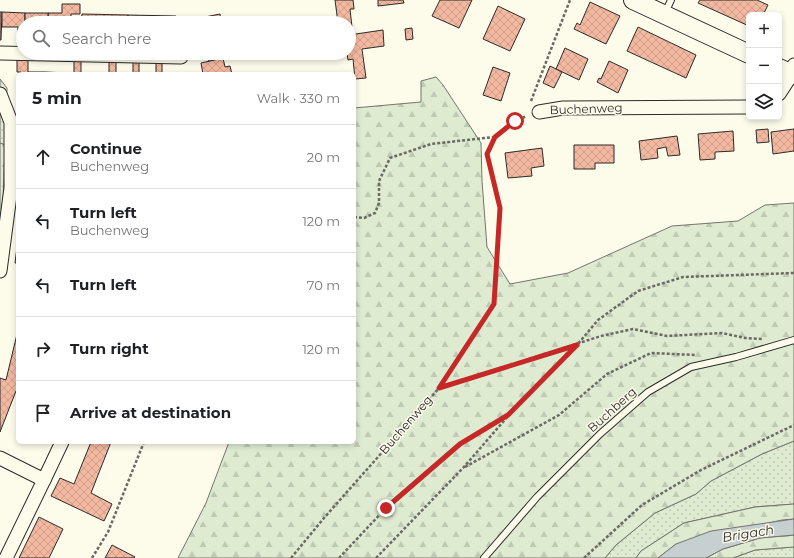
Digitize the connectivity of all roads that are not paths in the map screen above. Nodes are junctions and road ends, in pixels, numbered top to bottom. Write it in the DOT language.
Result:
graph roads {
  1 [pos="633,0"];
  2 [pos="668,7"];
  3 [pos="746,52"];
  4 [pos="0,53"];
  5 [pos="16,53"];
  6 [pos="790,71"];
  7 [pos="782,88"];
  8 [pos="0,94"];
  9 [pos="746,107"];
  10 [pos="533,108"];
  11 [pos="14,188"];
  12 [pos="0,271"];
  13 [pos="794,340"];
  14 [pos="61,444"];
  15 [pos="0,458"];
  16 [pos="44,480"];
  17 [pos="6,558"];
  18 [pos="484,558"];
  1 -- 2 [label="main road"];
  2 -- 3 [label="main road"];
  4 -- 5 [label="street"];
  6 -- 7 [label="street"];
  8 -- 11 [label="street"];
  9 -- 10 [label="street, Buchenweg"];
  11 -- 12 [label="street"];
  13 -- 18 [label="lane, Buchberg"];
  14 -- 16 [label="street"];
  15 -- 16 [label="street"];
  16 -- 17 [label="street"];
}
